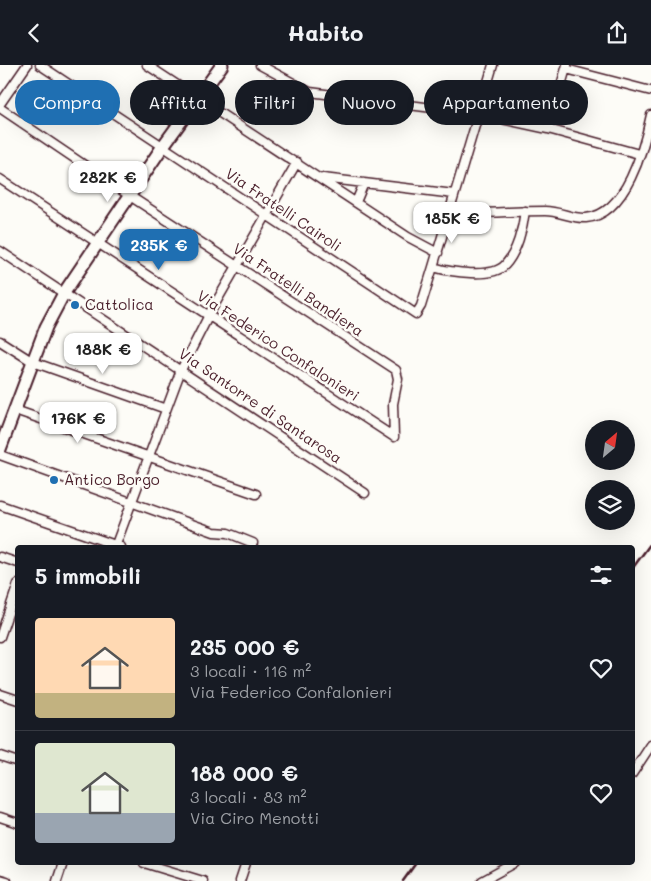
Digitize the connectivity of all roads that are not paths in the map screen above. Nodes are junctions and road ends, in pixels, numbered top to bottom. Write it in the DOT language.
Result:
graph roads {
  1 [pos="27,65"];
  2 [pos="40,65"];
  3 [pos="147,65"];
  4 [pos="222,65"];
  5 [pos="260,65"];
  6 [pos="493,65"];
  7 [pos="566,67"];
  8 [pos="169,80"];
  9 [pos="210,80"];
  10 [pos="488,80"];
  11 [pos="651,91"];
  12 [pos="0,106"];
  13 [pos="424,106"];
  14 [pos="651,115"];
  15 [pos="225,117"];
  16 [pos="177,125"];
  17 [pos="474,125"];
  18 [pos="530,125"];
  19 [pos="548,129"];
  20 [pos="163,146"];
  21 [pos="639,154"];
  22 [pos="297,163"];
  23 [pos="322,178"];
  24 [pos="0,179"];
  25 [pos="360,182"];
  26 [pos="454,194"];
  27 [pos="129,195"];
  28 [pos="352,200"];
  29 [pos="525,211"];
  30 [pos="449,214"];
  31 [pos="266,216"];
  32 [pos="97,244"];
  33 [pos="0,251"];
  34 [pos="438,253"];
  35 [pos="237,265"];
  36 [pos="434,267"];
  37 [pos="64,293"];
  38 [pos="208,317"];
  39 [pos="0,341"];
  40 [pos="33,362"];
  41 [pos="181,370"];
  42 [pos="166,409"];
  43 [pos="14,410"];
  44 [pos="394,437"];
  45 [pos="0,449"];
  46 [pos="0,455"];
  47 [pos="148,457"];
  48 [pos="365,493"];
  49 [pos="256,494"];
  50 [pos="132,502"];
  51 [pos="0,505"];
  52 [pos="253,543"];
  53 [pos="112,545"];
  54 [pos="119,545"];
  55 [pos="0,557"];
  56 [pos="15,562"];
  57 [pos="15,593"];
  58 [pos="0,637"];
  59 [pos="0,694"];
  60 [pos="15,699"];
  61 [pos="651,745"];
  62 [pos="0,756"];
  63 [pos="15,761"];
  64 [pos="635,769"];
  65 [pos="0,817"];
  66 [pos="15,822"];
  67 [pos="62,865"];
  68 [pos="151,865"];
  69 [pos="245,865"];
  70 [pos="511,865"];
  71 [pos="0,879"];
  72 [pos="7,881"];
  73 [pos="57,881"];
  74 [pos="203,881"];
  75 [pos="240,881"];
  76 [pos="482,881"];
  1 -- 12 [label="street"];
  2 -- 20 [label="street, Via Fratelli Cairoli"];
  3 -- 8 [label="street"];
  4 -- 9 [label="main road"];
  5 -- 13 [label="street"];
  6 -- 10 [label="street"];
  7 -- 11 [label="street"];
  7 -- 19 [label="street"];
  12 -- 27 [label="street, Via Fratelli Bandiera"];
  14 -- 21 [label="street"];
  15 -- 22 [label="street"];
  16 -- 20 [label="main road"];
  17 -- 26 [label="street"];
  18 -- 19 [label="street"];
  19 -- 21 [label="street"];
  20 -- 27 [label="main road"];
  20 -- 31 [label="street, Via Fratelli Cairoli"];
  21 -- 29 [label="street"];
  22 -- 23 [label="street"];
  22 -- 31 [label="street"];
  23 -- 25 [label="street"];
  23 -- 28 [label="street"];
  24 -- 32 [label="street, Via Federico Confalonieri"];
  25 -- 26 [label="street"];
  25 -- 28 [label="street"];
  26 -- 30 [label="street"];
  27 -- 32 [label="main road"];
  27 -- 35 [label="street, Via Fratelli Bandiera"];
  28 -- 34 [label="street"];
  29 -- 30 [label="street"];
  29 -- 36 [label="street"];
  30 -- 34 [label="street"];
  31 -- 35 [label="street"];
  31 -- 36 [label="street, Via Fratelli Cairoli"];
  32 -- 37 [label="main road"];
  32 -- 38 [label="street, Via Federico Confalonieri"];
  33 -- 37 [label="street, Via Santorre di Santarosa"];
  34 -- 36 [label="street"];
  35 -- 38 [label="street"];
  35 -- 44 [label="street, Via Fratelli Bandiera"];
  37 -- 40 [label="main road"];
  37 -- 41 [label="street, Via Santorre di Santarosa"];
  38 -- 41 [label="street"];
  38 -- 44 [label="street, Via Federico Confalonieri"];
  39 -- 40 [label="street"];
  40 -- 42 [label="street"];
  40 -- 43 [label="main road"];
  41 -- 42 [label="street"];
  41 -- 48 [label="street, Via Santorre di Santarosa"];
  42 -- 47 [label="street"];
  43 -- 45 [label="main road"];
  43 -- 47 [label="street"];
  46 -- 50 [label="street"];
  47 -- 49 [label="street"];
  47 -- 50 [label="street"];
  50 -- 52 [label="street"];
  50 -- 54 [label="street"];
  51 -- 53 [label="street"];
  55 -- 56 [label="street"];
  57 -- 58 [label="street"];
  59 -- 60 [label="street"];
  61 -- 64 [label="street"];
  62 -- 63 [label="street"];
  65 -- 66 [label="street"];
  67 -- 73 [label="street"];
  68 -- 74 [label="street"];
  69 -- 75 [label="street"];
  70 -- 76 [label="street"];
  71 -- 72 [label="street"];
}
